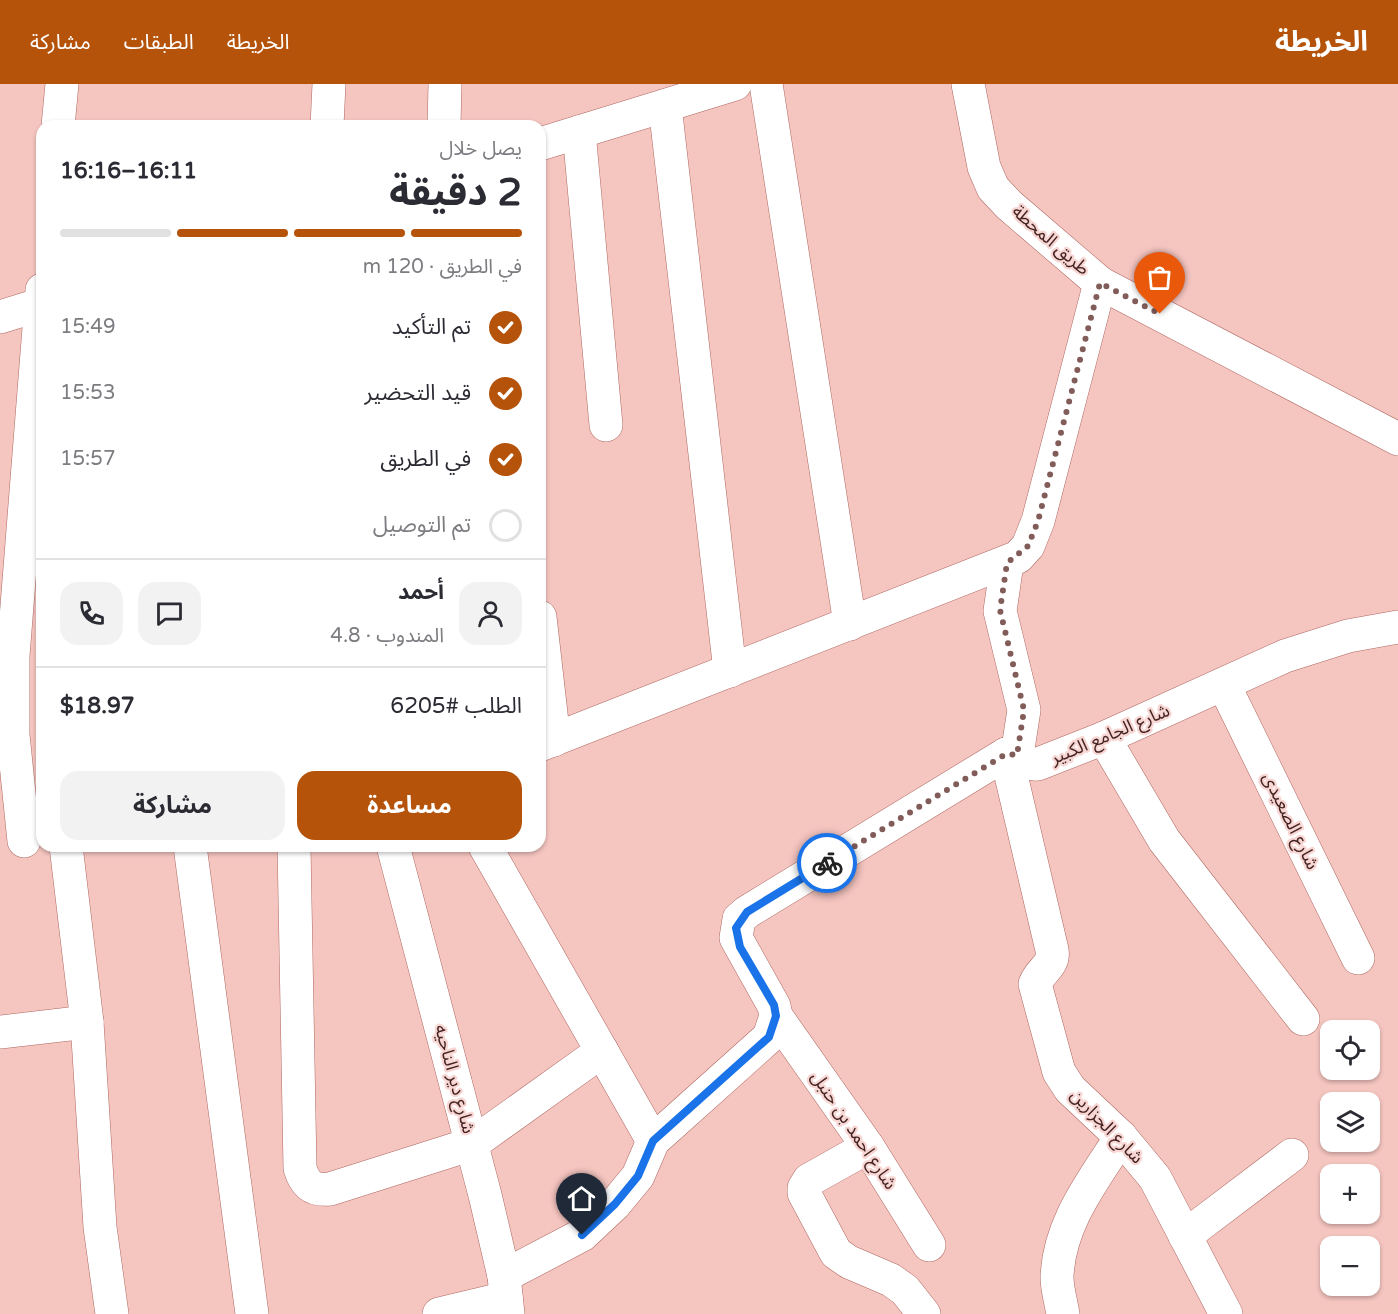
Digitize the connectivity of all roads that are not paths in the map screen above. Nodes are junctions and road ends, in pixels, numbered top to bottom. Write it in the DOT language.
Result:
graph roads {
  1 [pos="62,84"];
  2 [pos="328,84"];
  3 [pos="445,84"];
  4 [pos="766,84"];
  5 [pos="968,84"];
  6 [pos="725,85"];
  7 [pos="665,106"];
  8 [pos="59,120"];
  9 [pos="327,120"];
  10 [pos="444,120"];
  11 [pos="579,132"];
  12 [pos="546,142"];
  13 [pos="1100,283"];
  14 [pos="36,302"];
  15 [pos="0,318"];
  16 [pos="36,373"];
  17 [pos="606,425"];
  18 [pos="1398,439"];
  19 [pos="1007,563"];
  20 [pos="850,624"];
  21 [pos="1398,627"];
  22 [pos="730,671"];
  23 [pos="1224,685"];
  24 [pos="546,725"];
  25 [pos="1104,738"];
  26 [pos="547,743"];
  27 [pos="1012,755"];
  28 [pos="22,843"];
  29 [pos="67,852"];
  30 [pos="191,852"];
  31 [pos="294,852"];
  32 [pos="395,852"];
  33 [pos="488,852"];
  34 [pos="1358,958"];
  35 [pos="776,1016"];
  36 [pos="1303,1019"];
  37 [pos="87,1022"];
  38 [pos="0,1032"];
  39 [pos="602,1051"];
  40 [pos="1121,1137"];
  41 [pos="653,1141"];
  42 [pos="472,1144"];
  43 [pos="868,1147"];
  44 [pos="1292,1155"];
  45 [pos="1185,1236"];
  46 [pos="929,1245"];
  47 [pos="506,1296"];
  48 [pos="112,1314"];
  49 [pos="252,1314"];
  50 [pos="439,1314"];
  51 [pos="924,1314"];
  52 [pos="1063,1314"];
  53 [pos="1226,1314"];
  1 -- 8 [label="street"];
  2 -- 9 [label="street"];
  3 -- 10 [label="street"];
  4 -- 20 [label="street"];
  5 -- 13 [label="street, طريق المحطة"];
  6 -- 7 [label="street"];
  7 -- 11 [label="street"];
  7 -- 22 [label="street"];
  11 -- 12 [label="street"];
  11 -- 17 [label="street"];
  13 -- 18 [label="street, طريق المحطة"];
  13 -- 19 [label="street"];
  14 -- 15 [label="street"];
  16 -- 28 [label="street"];
  19 -- 20 [label="street"];
  19 -- 27 [label="street"];
  20 -- 22 [label="street"];
  21 -- 23 [label="street, شارع الجامع الكبير"];
  22 -- 26 [label="street"];
  23 -- 25 [label="street, شارع الجامع الكبير"];
  23 -- 34 [label="street, شارع الصعيدى"];
  24 -- 26 [label="street"];
  25 -- 27 [label="street, شارع الجامع الكبير"];
  25 -- 36 [label="street"];
  27 -- 35 [label="street"];
  27 -- 40 [label="street, شارع الجزارين"];
  29 -- 37 [label="street"];
  30 -- 49 [label="street"];
  31 -- 42 [label="street"];
  32 -- 42 [label="street, شارع دير الناحيه"];
  33 -- 39 [label="street"];
  35 -- 41 [label="street"];
  35 -- 43 [label="street, شارع احمد بن حنبل"];
  37 -- 38 [label="street"];
  37 -- 48 [label="street"];
  39 -- 41 [label="street"];
  39 -- 42 [label="street"];
  40 -- 45 [label="street, شارع الجزارين"];
  40 -- 52 [label="street"];
  41 -- 47 [label="street"];
  42 -- 47 [label="street, شارع دير الناحيه"];
  43 -- 46 [label="street, شارع احمد بن حنبل"];
  43 -- 51 [label="street"];
  44 -- 45 [label="street"];
  45 -- 53 [label="street, شارع الجزارين"];
  47 -- 50 [label="street"];
}
